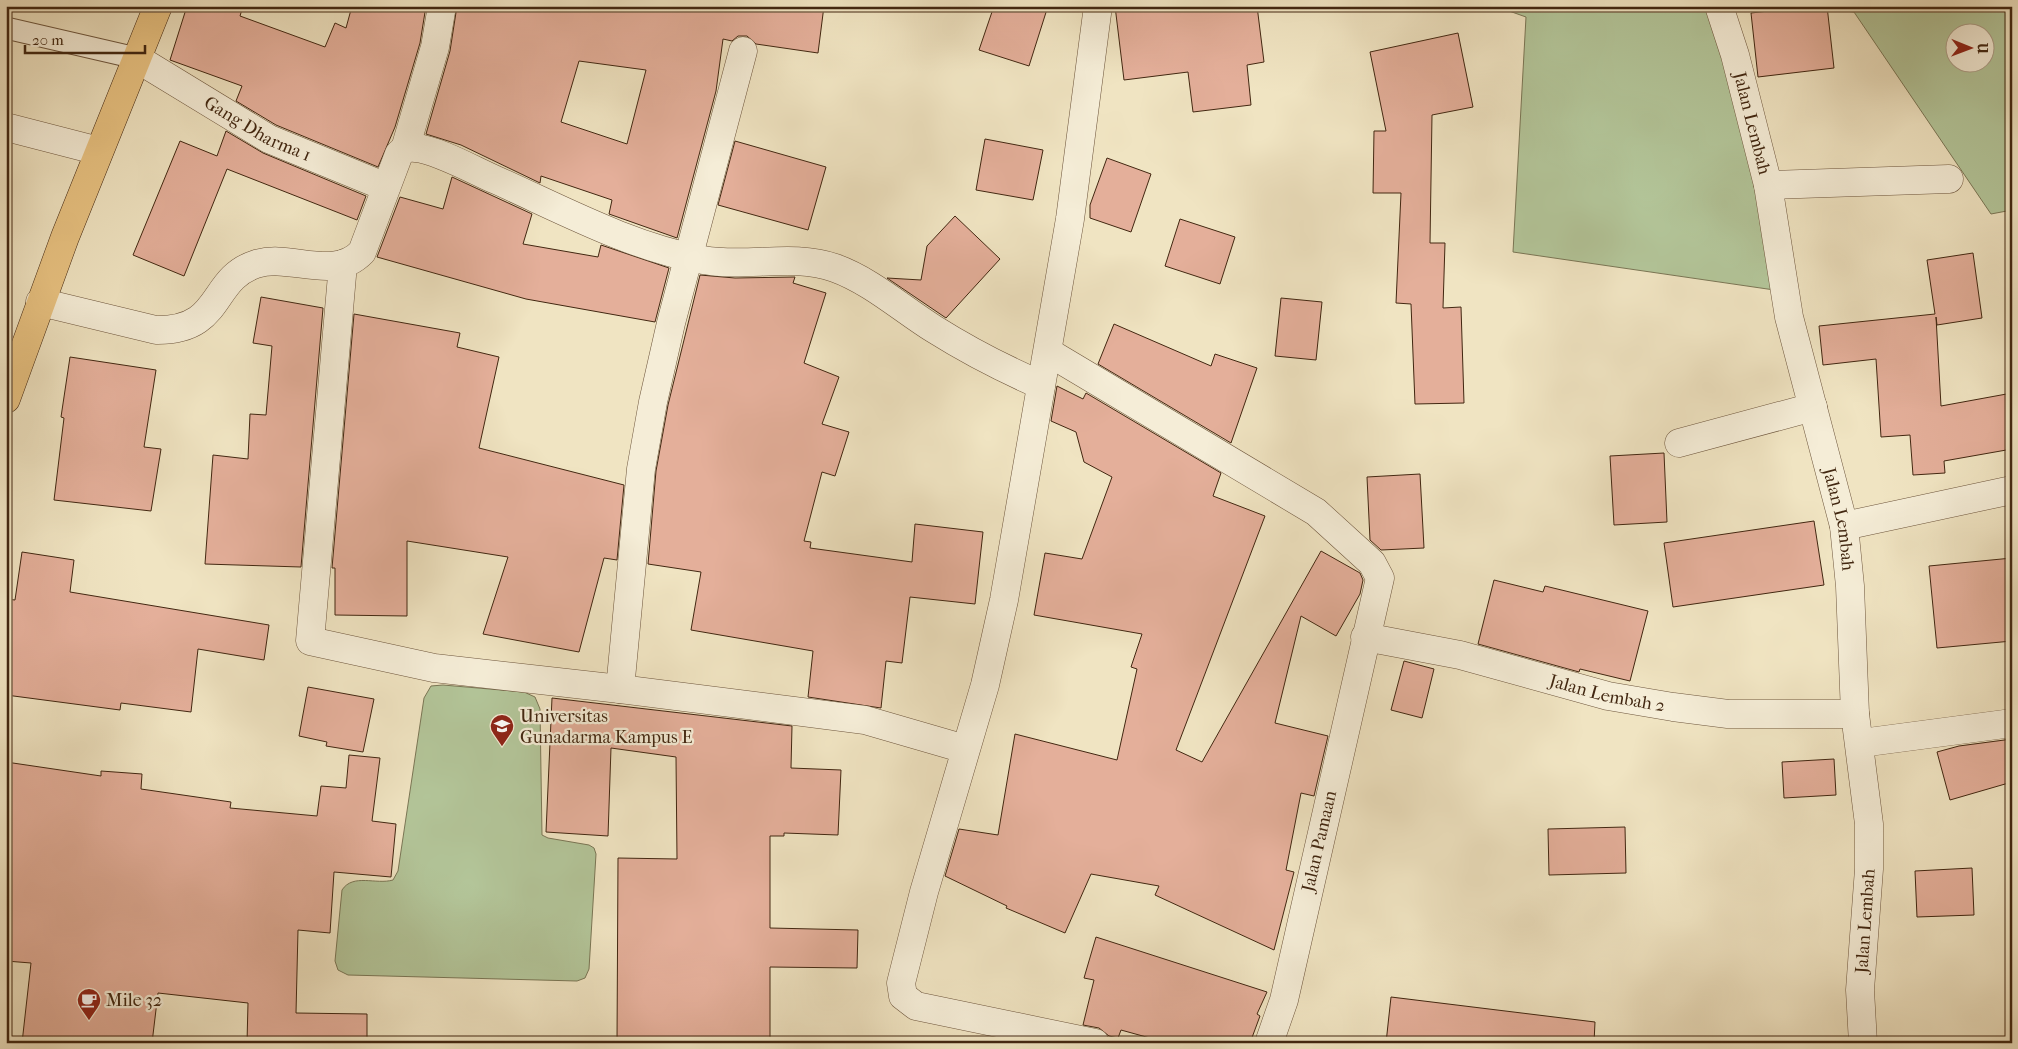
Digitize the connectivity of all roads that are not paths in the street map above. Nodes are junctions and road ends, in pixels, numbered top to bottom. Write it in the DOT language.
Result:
graph roads {
  1 [pos="158,6"];
  2 [pos="442,6"];
  3 [pos="1098,6"];
  4 [pos="1719,6"];
  5 [pos="6,28"];
  6 [pos="743,51"];
  7 [pos="136,58"];
  8 [pos="6,127"];
  9 [pos="405,149"];
  10 [pos="99,151"];
  11 [pos="1949,179"];
  12 [pos="1768,184"];
  13 [pos="386,187"];
  14 [pos="689,256"];
  15 [pos="343,264"];
  16 [pos="40,302"];
  17 [pos="1048,352"];
  18 [pos="1041,385"];
  19 [pos="6,399"];
  20 [pos="1814,408"];
  21 [pos="1679,443"];
  22 [pos="2012,490"];
  23 [pos="1844,526"];
  24 [pos="1365,637"];
  25 [pos="620,689"];
  26 [pos="1855,714"];
  27 [pos="2012,723"];
  28 [pos="1861,743"];
  29 [pos="965,749"];
  30 [pos="1095,1043"];
  31 [pos="1269,1043"];
  32 [pos="1863,1043"];
  1 -- 7 [label="main road"];
  2 -- 9 [label="street"];
  3 -- 17 [label="street"];
  4 -- 12 [label="street, Jalan Lembah"];
  5 -- 7 [label="lane"];
  6 -- 14 [label="street"];
  7 -- 10 [label="main road"];
  7 -- 13 [label="street, Gang Dharma 1"];
  8 -- 10 [label="street"];
  9 -- 13 [label="street"];
  9 -- 14 [label="street"];
  10 -- 16 [label="main road"];
  11 -- 12 [label="street"];
  12 -- 20 [label="street, Jalan Lembah"];
  13 -- 15 [label="street"];
  14 -- 18 [label="street"];
  14 -- 25 [label="street"];
  15 -- 16 [label="street"];
  15 -- 25 [label="street"];
  16 -- 19 [label="main road"];
  17 -- 18 [label="street"];
  17 -- 24 [label="street, Jalan Pamaan"];
  18 -- 29 [label="street"];
  20 -- 21 [label="street"];
  20 -- 23 [label="street, Jalan Lembah"];
  22 -- 23 [label="street"];
  23 -- 26 [label="street, Jalan Lembah"];
  24 -- 26 [label="street, Jalan Lembah 2"];
  24 -- 31 [label="street, Jalan Pamaan"];
  25 -- 29 [label="street"];
  26 -- 28 [label="street, Jalan Lembah"];
  27 -- 28 [label="street"];
  28 -- 32 [label="street, Jalan Lembah"];
  29 -- 30 [label="street"];
}
